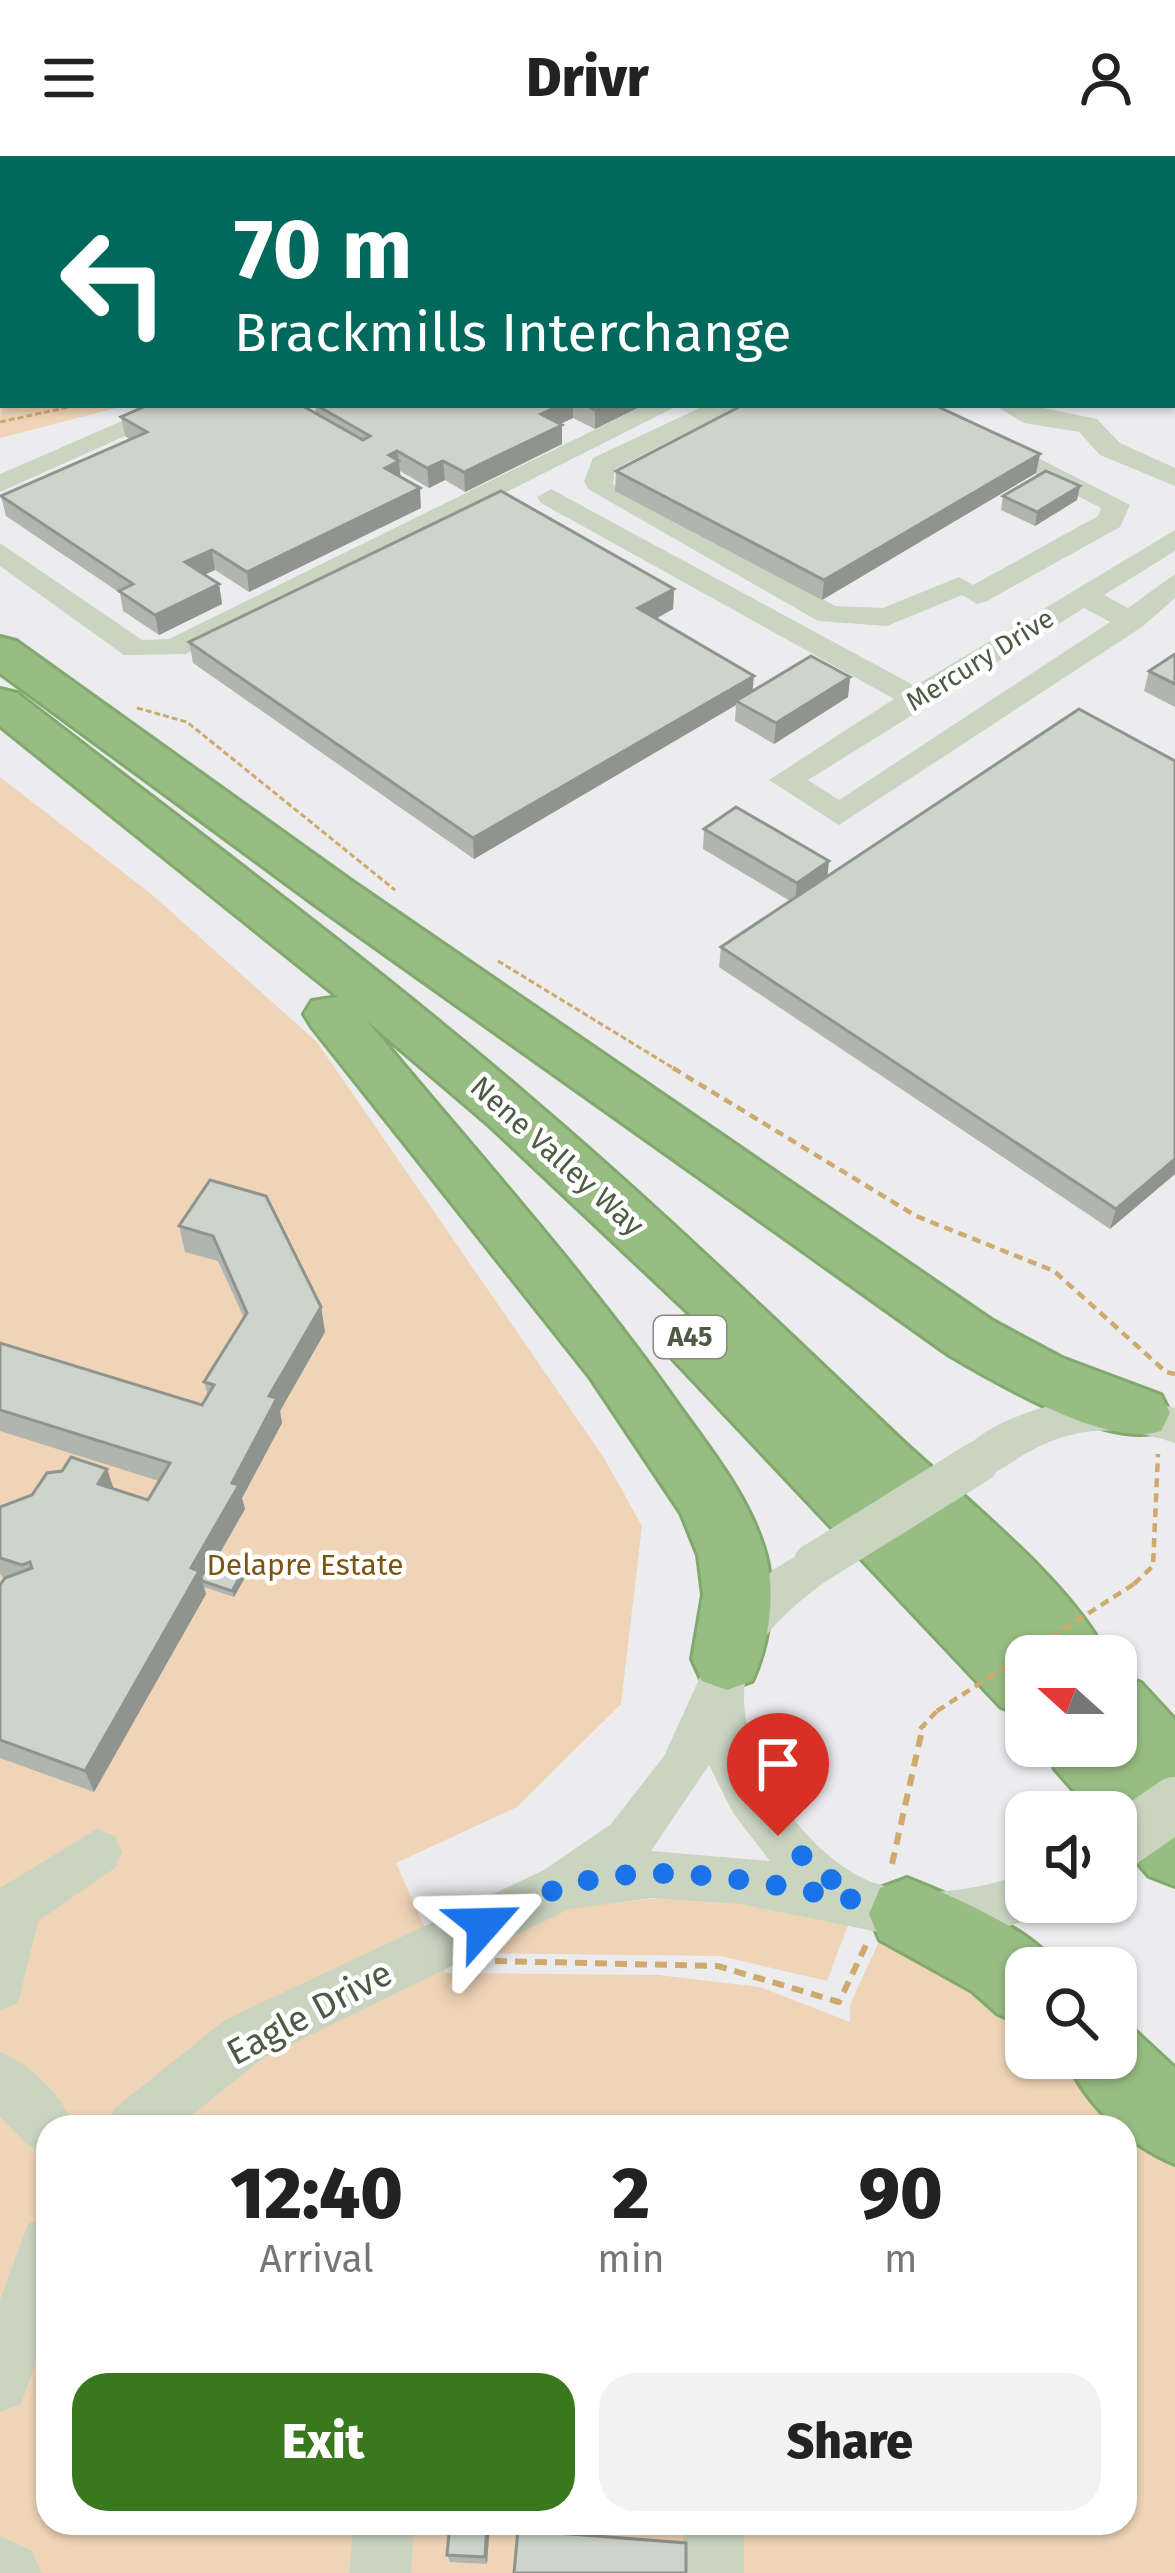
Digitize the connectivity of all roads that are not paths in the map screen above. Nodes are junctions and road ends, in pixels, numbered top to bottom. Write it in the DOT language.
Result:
graph roads {
  1 [pos="174,408"];
  2 [pos="661,408"];
  3 [pos="721,408"];
  4 [pos="920,408"];
  5 [pos="1014,408"];
  6 [pos="1110,408"];
  7 [pos="1087,425"];
  8 [pos="1175,478"];
  9 [pos="0,484"];
  10 [pos="550,497"];
  11 [pos="1175,539"];
  12 [pos="0,552"];
  13 [pos="1175,583"];
  14 [pos="960,586"];
  15 [pos="1083,596"];
  16 [pos="1131,621"];
  17 [pos="1038,624"];
  18 [pos="0,654"];
  19 [pos="973,664"];
  20 [pos="1026,691"];
  21 [pos="916,699"];
  22 [pos="0,703"];
  23 [pos="0,754"];
  24 [pos="332,1014"];
  25 [pos="641,1232"];
  26 [pos="1163,1426"];
  27 [pos="1054,1635"];
  28 [pos="1005,1663"];
  29 [pos="723,1676"];
  30 [pos="1137,1729"];
  31 [pos="1100,1767"];
  32 [pos="1175,1772"];
  33 [pos="1175,1804"];
  34 [pos="1137,1830"];
  35 [pos="1175,1851"];
  36 [pos="97,1852"];
  37 [pos="562,1887"];
  38 [pos="1005,1903"];
  39 [pos="8,1904"];
  40 [pos="881,1905"];
  41 [pos="1005,1969"];
  42 [pos="0,1985"];
  43 [pos="0,2079"];
  44 [pos="1128,2079"];
  45 [pos="36,2115"];
  46 [pos="149,2115"];
  47 [pos="1175,2123"];
  48 [pos="36,2279"];
  49 [pos="0,2383"];
  50 [pos="383,2535"];
  51 [pos="714,2535"];
  52 [pos="0,2567"];
  53 [pos="10,2573"];
  54 [pos="380,2573"];
  55 [pos="713,2573"];
  1 -- 9 [label="street"];
  2 -- 12 [label="street"];
  3 -- 14 [label="street"];
  4 -- 14 [label="street"];
  5 -- 7 [label="street"];
  6 -- 7 [label="street"];
  7 -- 8 [label="street"];
  10 -- 21 [label="street"];
  11 -- 15 [label="street, Mercury Drive"];
  13 -- 16 [label="street"];
  14 -- 17 [label="street"];
  15 -- 16 [label="street"];
  15 -- 17 [label="street, Mercury Drive"];
  16 -- 20 [label="street"];
  17 -- 19 [label="street, Mercury Drive"];
  18 -- 25 [label="highway"];
  18 -- 26 [label="highway"];
  19 -- 20 [label="street"];
  19 -- 21 [label="street, Mercury Drive"];
  20 -- 21 [label="street, Mercury Drive"];
  22 -- 25 [label="highway, Nene Valley Way / A45"];
  23 -- 24 [label="highway, Nene Valley Way / A45"];
  24 -- 28 [label="highway, Nene Valley Way / A45"];
  24 -- 29 [label="highway"];
  25 -- 27 [label="highway, Nene Valley Way / A45"];
  26 -- 29 [label="street, Eagle Drive, bridge"];
  29 -- 37 [label="street, Eagle Drive"];
  29 -- 40 [label="street"];
  30 -- 32 [label="highway"];
  31 -- 35 [label="highway"];
  33 -- 34 [label="street, bridge"];
  36 -- 39 [label="street"];
  37 -- 40 [label="street, Eagle Drive"];
  37 -- 46 [label="street, Eagle Drive"];
  38 -- 40 [label="street, Eagle Drive"];
  39 -- 42 [label="street"];
  40 -- 41 [label="highway"];
  43 -- 45 [label="street"];
  44 -- 47 [label="highway"];
  48 -- 49 [label="street"];
  50 -- 54 [label="street"];
  51 -- 55 [label="street"];
  52 -- 53 [label="street"];
}
